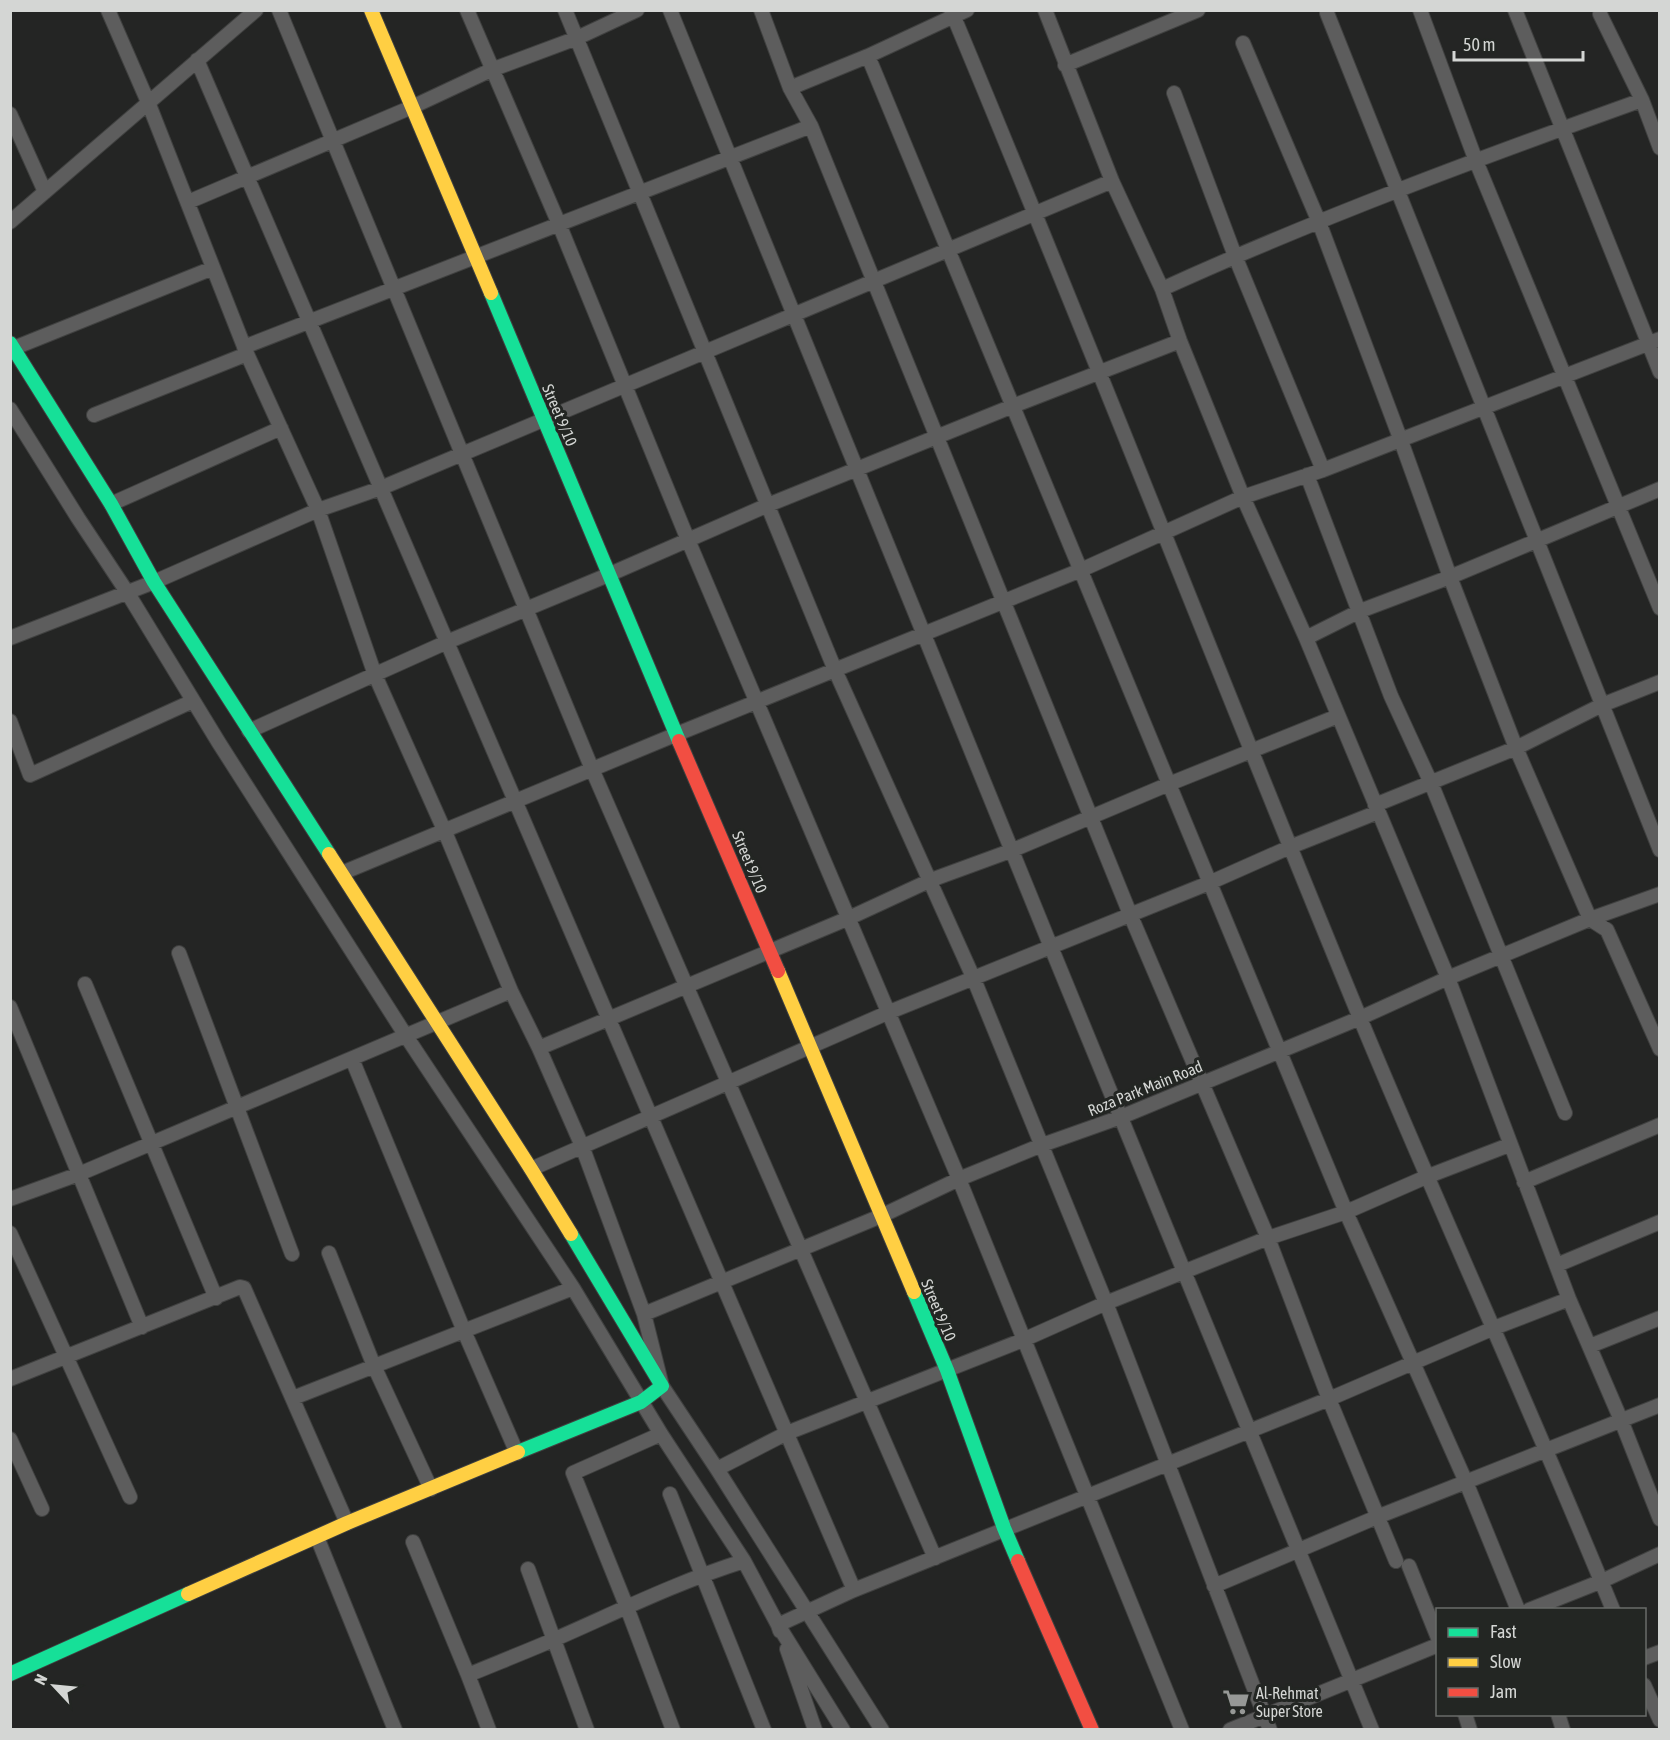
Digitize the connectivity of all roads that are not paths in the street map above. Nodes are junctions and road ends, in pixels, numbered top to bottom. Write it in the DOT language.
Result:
graph roads {
  1 [pos="108,10"];
  2 [pos="256,10"];
  3 [pos="279,10"];
  4 [pos="372,10"];
  5 [pos="466,10"];
  6 [pos="565,10"];
  7 [pos="637,10"];
  8 [pos="670,10"];
  9 [pos="761,10"];
  10 [pos="967,10"];
  11 [pos="1045,10"];
  12 [pos="1198,10"];
  13 [pos="1420,10"];
  14 [pos="1515,10"];
  15 [pos="952,13"];
  16 [pos="1327,13"];
  17 [pos="1600,14"];
  18 [pos="577,38"];
  19 [pos="1243,43"];
  20 [pos="868,56"];
  21 [pos="197,60"];
  22 [pos="1065,65"];
  23 [pos="490,70"];
  24 [pos="790,88"];
  25 [pos="1174,93"];
  26 [pos="1642,100"];
  27 [pos="148,102"];
  28 [pos="412,107"];
  29 [pos="10,114"];
  30 [pos="811,126"];
  31 [pos="1562,129"];
  32 [pos="333,141"];
  33 [pos="1659,148"];
  34 [pos="730,158"];
  35 [pos="1476,161"];
  36 [pos="247,177"];
  37 [pos="1112,181"];
  38 [pos="1397,190"];
  39 [pos="45,192"];
  40 [pos="640,192"];
  41 [pos="188,202"];
  42 [pos="1035,214"];
  43 [pos="10,222"];
  44 [pos="1320,222"];
  45 [pos="559,224"];
  46 [pos="948,250"];
  47 [pos="1235,256"];
  48 [pos="476,257"];
  49 [pos="213,268"];
  50 [pos="874,282"];
  51 [pos="394,288"];
  52 [pos="1162,289"];
  53 [pos="794,315"];
  54 [pos="309,321"];
  55 [pos="1180,341"];
  56 [pos="1654,341"];
  57 [pos="12,345"];
  58 [pos="246,350"];
  59 [pos="705,352"];
  60 [pos="1101,372"];
  61 [pos="1659,372"];
  62 [pos="1565,376"];
  63 [pos="626,386"];
  64 [pos="1013,406"];
  65 [pos="1484,408"];
  66 [pos="10,409"];
  67 [pos="94,415"];
  68 [pos="544,420"];
  69 [pos="281,428"];
  70 [pos="937,436"];
  71 [pos="1400,438"];
  72 [pos="462,454"];
  73 [pos="857,469"];
  74 [pos="1323,470"];
  75 [pos="1307,475"];
  76 [pos="381,488"];
  77 [pos="1659,489"];
  78 [pos="1243,497"];
  79 [pos="111,504"];
  80 [pos="768,505"];
  81 [pos="1617,507"];
  82 [pos="318,510"];
  83 [pos="1164,531"];
  84 [pos="688,540"];
  85 [pos="1536,541"];
  86 [pos="1081,570"];
  87 [pos="608,575"];
  88 [pos="1450,577"];
  89 [pos="154,582"];
  90 [pos="127,592"];
  91 [pos="1004,601"];
  92 [pos="525,608"];
  93 [pos="1659,608"];
  94 [pos="1360,611"];
  95 [pos="924,633"];
  96 [pos="10,638"];
  97 [pos="1306,638"];
  98 [pos="447,642"];
  99 [pos="835,670"];
  100 [pos="375,675"];
  101 [pos="1659,682"];
  102 [pos="193,701"];
  103 [pos="758,701"];
  104 [pos="1602,705"];
  105 [pos="1338,717"];
  106 [pos="10,721"];
  107 [pos="249,731"];
  108 [pos="677,734"];
  109 [pos="1516,748"];
  110 [pos="1252,752"];
  111 [pos="592,769"];
  112 [pos="1431,783"];
  113 [pos="1169,784"];
  114 [pos="516,801"];
  115 [pos="1376,809"];
  116 [pos="1092,817"];
  117 [pos="445,832"];
  118 [pos="1290,847"];
  119 [pos="1013,850"];
  120 [pos="1659,850"];
  121 [pos="342,873"];
  122 [pos="931,880"];
  123 [pos="1209,883"];
  124 [pos="1659,894"];
  125 [pos="1130,914"];
  126 [pos="849,918"];
  127 [pos="1590,919"];
  128 [pos="1051,947"];
  129 [pos="770,952"];
  130 [pos="179,954"];
  131 [pos="1502,957"];
  132 [pos="973,976"];
  133 [pos="1448,978"];
  134 [pos="85,984"];
  135 [pos="687,987"];
  136 [pos="511,991"];
  137 [pos="10,1007"];
  138 [pos="887,1012"];
  139 [pos="1360,1018"];
  140 [pos="610,1020"];
  141 [pos="436,1022"];
  142 [pos="406,1036"];
  143 [pos="810,1047"];
  144 [pos="539,1048"];
  145 [pos="1659,1049"];
  146 [pos="1280,1052"];
  147 [pos="352,1059"];
  148 [pos="728,1082"];
  149 [pos="1201,1084"];
  150 [pos="236,1108"];
  151 [pos="1565,1113"];
  152 [pos="651,1116"];
  153 [pos="1121,1117"];
  154 [pos="1659,1125"];
  155 [pos="152,1143"];
  156 [pos="1042,1145"];
  157 [pos="1509,1145"];
  158 [pos="582,1146"];
  159 [pos="531,1169"];
  160 [pos="79,1174"];
  161 [pos="1426,1177"];
  162 [pos="959,1179"];
  163 [pos="1524,1182"];
  164 [pos="10,1199"];
  165 [pos="1346,1212"];
  166 [pos="881,1216"];
  167 [pos="1659,1222"];
  168 [pos="10,1233"];
  169 [pos="1268,1238"];
  170 [pos="800,1249"];
  171 [pos="292,1254"];
  172 [pos="328,1254"];
  173 [pos="1557,1264"];
  174 [pos="1185,1273"];
  175 [pos="722,1281"];
  176 [pos="573,1288"];
  177 [pos="216,1298"];
  178 [pos="1569,1299"];
  179 [pos="1106,1303"];
  180 [pos="644,1314"];
  181 [pos="1659,1318"];
  182 [pos="142,1327"];
  183 [pos="1494,1328"];
  184 [pos="464,1331"];
  185 [pos="1023,1340"];
  186 [pos="1590,1346"];
  187 [pos="67,1356"];
  188 [pos="1414,1362"];
  189 [pos="374,1366"];
  190 [pos="947,1370"];
  191 [pos="10,1379"];
  192 [pos="662,1386"];
  193 [pos="293,1398"];
  194 [pos="1329,1399"];
  195 [pos="642,1402"];
  196 [pos="867,1402"];
  197 [pos="1659,1405"];
  198 [pos="1621,1420"];
  199 [pos="1250,1431"];
  200 [pos="787,1433"];
  201 [pos="661,1434"];
  202 [pos="10,1439"];
  203 [pos="1546,1450"];
  204 [pos="517,1453"];
  205 [pos="1167,1463"];
  206 [pos="717,1469"];
  207 [pos="1466,1482"];
  208 [pos="431,1489"];
  209 [pos="670,1494"];
  210 [pos="1088,1496"];
  211 [pos="130,1497"];
  212 [pos="42,1509"];
  213 [pos="1658,1510"];
  214 [pos="1377,1517"];
  215 [pos="347,1522"];
  216 [pos="1004,1528"];
  217 [pos="317,1537"];
  218 [pos="413,1542"];
  219 [pos="1299,1550"];
  220 [pos="1659,1554"];
  221 [pos="934,1558"];
  222 [pos="744,1561"];
  223 [pos="528,1569"];
  224 [pos="702,1574"];
  225 [pos="1602,1581"];
  226 [pos="1214,1586"];
  227 [pos="854,1590"];
  228 [pos="626,1605"];
  229 [pos="1517,1608"];
  230 [pos="1533,1608"];
  231 [pos="1612,1608"];
  232 [pos="807,1612"];
  233 [pos="778,1625"];
  234 [pos="1436,1636"];
  235 [pos="554,1640"];
  236 [pos="1436,1645"];
  237 [pos="10,1674"];
  238 [pos="468,1674"];
  239 [pos="1353,1680"];
  240 [pos="1646,1689"];
  241 [pos="1264,1716"];
  242 [pos="1659,1720"];
  243 [pos="395,1730"];
  244 [pos="489,1730"];
  245 [pos="587,1730"];
  246 [pos="673,1730"];
  247 [pos="764,1730"];
  248 [pos="815,1730"];
  249 [pos="843,1730"];
  250 [pos="882,1730"];
  251 [pos="1092,1730"];
  252 [pos="1182,1730"];
  253 [pos="1230,1730"];
  254 [pos="1270,1730"];
  255 [pos="1372,1730"];
  1 -- 27 [label="street"];
  2 -- 21 [label="street"];
  3 -- 32 [label="street"];
  4 -- 28 [label="street, Street 9/10"];
  5 -- 23 [label="street"];
  6 -- 18 [label="street"];
  7 -- 18 [label="street"];
  8 -- 34 [label="street"];
  9 -- 24 [label="street"];
  10 -- 15 [label="street"];
  11 -- 22 [label="street"];
  12 -- 22 [label="street"];
  13 -- 35 [label="street"];
  14 -- 31 [label="street"];
  15 -- 20 [label="street"];
  15 -- 42 [label="street"];
  16 -- 38 [label="street"];
  17 -- 26 [label="street"];
  18 -- 23 [label="street"];
  18 -- 40 [label="street"];
  19 -- 44 [label="street"];
  20 -- 24 [label="street"];
  20 -- 46 [label="street"];
  21 -- 27 [label="street"];
  21 -- 36 [label="street"];
  22 -- 37 [label="street"];
  23 -- 28 [label="street"];
  23 -- 45 [label="street"];
  24 -- 30 [label="street"];
  25 -- 47 [label="street"];
  26 -- 31 [label="street"];
  26 -- 33 [label="street"];
  27 -- 39 [label="street"];
  27 -- 41 [label="street"];
  28 -- 32 [label="street"];
  28 -- 48 [label="street, Street 9/10"];
  29 -- 39 [label="street"];
  30 -- 34 [label="street"];
  30 -- 50 [label="street"];
  31 -- 35 [label="street"];
  31 -- 56 [label="street"];
  32 -- 36 [label="street"];
  32 -- 51 [label="street"];
  34 -- 40 [label="street"];
  34 -- 53 [label="street"];
  35 -- 38 [label="street"];
  35 -- 62 [label="street"];
  36 -- 41 [label="street"];
  36 -- 54 [label="street"];
  37 -- 42 [label="street"];
  37 -- 52 [label="street"];
  38 -- 44 [label="street"];
  38 -- 65 [label="street"];
  39 -- 43 [label="street"];
  40 -- 45 [label="street"];
  40 -- 59 [label="street"];
  41 -- 49 [label="street"];
  42 -- 46 [label="street"];
  42 -- 60 [label="street"];
  44 -- 47 [label="street"];
  44 -- 71 [label="street"];
  45 -- 48 [label="street"];
  45 -- 63 [label="street"];
  46 -- 50 [label="street"];
  46 -- 64 [label="street"];
  47 -- 52 [label="street"];
  47 -- 74 [label="street"];
  48 -- 51 [label="street"];
  48 -- 68 [label="street, Street 9/10"];
  49 -- 57 [label="street"];
  49 -- 58 [label="street"];
  50 -- 53 [label="street"];
  50 -- 70 [label="street"];
  51 -- 54 [label="street"];
  51 -- 72 [label="street"];
  52 -- 55 [label="street"];
  53 -- 59 [label="street"];
  53 -- 73 [label="street"];
  54 -- 58 [label="street"];
  54 -- 76 [label="street"];
  55 -- 60 [label="street"];
  55 -- 78 [label="street"];
  56 -- 61 [label="street"];
  56 -- 62 [label="street"];
  57 -- 79 [label="street"];
  58 -- 67 [label="street"];
  58 -- 69 [label="street"];
  59 -- 63 [label="street"];
  59 -- 80 [label="street"];
  60 -- 64 [label="street"];
  60 -- 83 [label="street"];
  62 -- 65 [label="street"];
  62 -- 81 [label="street"];
  63 -- 68 [label="street"];
  63 -- 84 [label="street"];
  64 -- 70 [label="street"];
  64 -- 86 [label="street"];
  65 -- 71 [label="street"];
  65 -- 85 [label="street"];
  66 -- 90 [label="street"];
  68 -- 72 [label="street"];
  68 -- 87 [label="street, Street 9/10"];
  69 -- 79 [label="street"];
  69 -- 82 [label="street"];
  70 -- 73 [label="street"];
  70 -- 91 [label="street"];
  71 -- 74 [label="street"];
  71 -- 88 [label="street"];
  72 -- 76 [label="street"];
  72 -- 92 [label="street"];
  73 -- 80 [label="street"];
  73 -- 95 [label="street"];
  74 -- 75 [label="street"];
  75 -- 78 [label="street"];
  75 -- 94 [label="street"];
  76 -- 82 [label="street"];
  76 -- 98 [label="street"];
  77 -- 81 [label="street"];
  78 -- 83 [label="street"];
  78 -- 97 [label="street"];
  79 -- 89 [label="street"];
  80 -- 84 [label="street"];
  80 -- 99 [label="street"];
  81 -- 85 [label="street"];
  81 -- 93 [label="street"];
  82 -- 89 [label="street"];
  82 -- 100 [label="street"];
  83 -- 86 [label="street"];
  83 -- 110 [label="street"];
  84 -- 87 [label="street"];
  84 -- 103 [label="street"];
  85 -- 88 [label="street"];
  85 -- 104 [label="street"];
  86 -- 91 [label="street"];
  86 -- 113 [label="street"];
  87 -- 92 [label="street"];
  87 -- 108 [label="street, Street 9/10"];
  88 -- 94 [label="street"];
  88 -- 109 [label="street"];
  89 -- 90 [label="street"];
  89 -- 107 [label="street"];
  90 -- 96 [label="street"];
  90 -- 102 [label="street"];
  91 -- 95 [label="street"];
  91 -- 116 [label="street"];
  92 -- 98 [label="street"];
  92 -- 111 [label="street"];
  94 -- 97 [label="street"];
  94 -- 112 [label="street"];
  95 -- 99 [label="street"];
  95 -- 119 [label="street"];
  97 -- 105 [label="street"];
  98 -- 100 [label="street"];
  98 -- 114 [label="street"];
  99 -- 103 [label="street"];
  99 -- 122 [label="street"];
  100 -- 107 [label="street"];
  100 -- 117 [label="street"];
  101 -- 104 [label="street"];
  102 -- 106 [label="street"];
  102 -- 142 [label="street"];
  103 -- 108 [label="street"];
  103 -- 126 [label="street"];
  104 -- 109 [label="street"];
  104 -- 120 [label="street"];
  105 -- 110 [label="street"];
  105 -- 115 [label="street"];
  107 -- 121 [label="street"];
  108 -- 111 [label="street"];
  108 -- 129 [label="street, Street 9/10"];
  109 -- 112 [label="street"];
  109 -- 127 [label="street"];
  110 -- 113 [label="street"];
  110 -- 118 [label="street"];
  111 -- 114 [label="street"];
  111 -- 135 [label="street"];
  112 -- 115 [label="street"];
  112 -- 131 [label="street"];
  113 -- 116 [label="street"];
  113 -- 123 [label="street"];
  114 -- 117 [label="street"];
  114 -- 140 [label="street"];
  115 -- 118 [label="street"];
  115 -- 133 [label="street"];
  116 -- 119 [label="street"];
  116 -- 125 [label="street"];
  117 -- 121 [label="street"];
  117 -- 136 [label="street"];
  118 -- 123 [label="street"];
  118 -- 139 [label="street"];
  119 -- 122 [label="street"];
  119 -- 128 [label="street"];
  121 -- 141 [label="street"];
  122 -- 126 [label="street"];
  122 -- 132 [label="street"];
  123 -- 125 [label="street"];
  123 -- 146 [label="street"];
  124 -- 127 [label="street, Roza Park Main Road"];
  125 -- 128 [label="street"];
  125 -- 149 [label="street"];
  126 -- 129 [label="street"];
  126 -- 138 [label="street"];
  127 -- 131 [label="street, Roza Park Main Road"];
  127 -- 145 [label="street"];
  128 -- 132 [label="street"];
  128 -- 153 [label="street"];
  129 -- 135 [label="street"];
  129 -- 143 [label="street, Street 9/10"];
  130 -- 150 [label="street"];
  131 -- 133 [label="street, Roza Park Main Road"];
  131 -- 151 [label="street"];
  132 -- 138 [label="street"];
  132 -- 156 [label="street"];
  133 -- 139 [label="street, Roza Park Main Road"];
  133 -- 157 [label="street"];
  134 -- 155 [label="street"];
  135 -- 140 [label="street"];
  135 -- 148 [label="street"];
  136 -- 141 [label="street"];
  136 -- 144 [label="street"];
  137 -- 160 [label="street"];
  138 -- 143 [label="street"];
  138 -- 162 [label="street"];
  139 -- 146 [label="street, Roza Park Main Road"];
  139 -- 161 [label="street"];
  140 -- 144 [label="street"];
  140 -- 152 [label="street"];
  141 -- 142 [label="street"];
  141 -- 159 [label="street"];
  142 -- 147 [label="street"];
  142 -- 176 [label="street"];
  143 -- 148 [label="street"];
  143 -- 166 [label="street, Street 9/10"];
  144 -- 158 [label="street"];
  146 -- 149 [label="street, Roza Park Main Road"];
  146 -- 165 [label="street"];
  147 -- 150 [label="street"];
  147 -- 184 [label="street"];
  148 -- 152 [label="street"];
  148 -- 170 [label="street"];
  149 -- 153 [label="street, Roza Park Main Road"];
  149 -- 169 [label="street"];
  150 -- 155 [label="street"];
  150 -- 171 [label="street"];
  152 -- 158 [label="street"];
  152 -- 175 [label="street"];
  153 -- 156 [label="street, Roza Park Main Road"];
  153 -- 174 [label="street"];
  154 -- 163 [label="street"];
  155 -- 160 [label="street"];
  155 -- 177 [label="street"];
  156 -- 162 [label="street, Roza Park Main Road"];
  156 -- 179 [label="street"];
  157 -- 161 [label="street"];
  157 -- 163 [label="street"];
  158 -- 159 [label="street"];
  158 -- 180 [label="street"];
  159 -- 192 [label="street"];
  160 -- 164 [label="street"];
  160 -- 182 [label="street"];
  161 -- 165 [label="street"];
  161 -- 183 [label="street"];
  162 -- 166 [label="street, Roza Park Main Road"];
  162 -- 185 [label="street"];
  163 -- 173 [label="street"];
  165 -- 169 [label="street"];
  165 -- 188 [label="street"];
  166 -- 170 [label="street, Roza Park Main Road"];
  166 -- 190 [label="street, Street 9/10"];
  167 -- 173 [label="street"];
  168 -- 187 [label="street"];
  169 -- 174 [label="street"];
  169 -- 194 [label="street"];
  170 -- 175 [label="street, Roza Park Main Road"];
  170 -- 196 [label="street"];
  172 -- 189 [label="street"];
  173 -- 178 [label="street"];
  174 -- 179 [label="street"];
  174 -- 199 [label="street"];
  175 -- 180 [label="street, Roza Park Main Road"];
  175 -- 200 [label="street"];
  176 -- 184 [label="street"];
  176 -- 195 [label="street"];
  177 -- 182 [label="street"];
  177 -- 193 [label="street"];
  178 -- 183 [label="street"];
  178 -- 186 [label="street"];
  179 -- 185 [label="street"];
  179 -- 205 [label="street"];
  180 -- 192 [label="street"];
  181 -- 186 [label="street"];
  182 -- 187 [label="street"];
  183 -- 188 [label="street"];
  183 -- 203 [label="street"];
  184 -- 189 [label="street"];
  184 -- 204 [label="street"];
  185 -- 190 [label="street"];
  185 -- 210 [label="street"];
  186 -- 198 [label="street"];
  187 -- 191 [label="street"];
  187 -- 211 [label="street"];
  188 -- 194 [label="street"];
  188 -- 207 [label="street"];
  189 -- 193 [label="street"];
  189 -- 208 [label="street"];
  190 -- 196 [label="street"];
  190 -- 216 [label="street, Street 9/10"];
  192 -- 195 [label="street"];
  192 -- 206 [label="street"];
  193 -- 215 [label="street"];
  194 -- 199 [label="street"];
  194 -- 214 [label="street"];
  195 -- 201 [label="street"];
  195 -- 204 [label="street"];
  196 -- 200 [label="street"];
  196 -- 221 [label="street"];
  197 -- 198 [label="street"];
  198 -- 203 [label="street"];
  198 -- 213 [label="street"];
  199 -- 205 [label="street"];
  199 -- 219 [label="street"];
  200 -- 206 [label="street"];
  200 -- 227 [label="street"];
  201 -- 222 [label="street"];
  201 -- 228 [label="street"];
  202 -- 212 [label="street"];
  203 -- 207 [label="street"];
  203 -- 225 [label="street"];
  204 -- 208 [label="street"];
  205 -- 210 [label="street"];
  205 -- 226 [label="street"];
  206 -- 232 [label="street"];
  207 -- 214 [label="street"];
  207 -- 229 [label="street"];
  208 -- 215 [label="street"];
  209 -- 224 [label="street"];
  210 -- 216 [label="street"];
  210 -- 252 [label="street"];
  214 -- 219 [label="street"];
  214 -- 234 [label="street"];
  215 -- 217 [label="street"];
  216 -- 221 [label="street"];
  216 -- 251 [label="street, Street 9/10"];
  217 -- 237 [label="street"];
  217 -- 243 [label="street"];
  218 -- 238 [label="street"];
  219 -- 226 [label="street"];
  219 -- 239 [label="street"];
  220 -- 225 [label="street"];
  221 -- 227 [label="street"];
  222 -- 224 [label="street"];
  222 -- 233 [label="street"];
  223 -- 235 [label="street"];
  224 -- 228 [label="street"];
  224 -- 247 [label="street"];
  225 -- 230 [label="street"];
  225 -- 231 [label="street"];
  226 -- 241 [label="street"];
  227 -- 232 [label="street"];
  228 -- 235 [label="street"];
  228 -- 246 [label="street"];
  232 -- 233 [label="street"];
  232 -- 250 [label="street"];
  233 -- 248 [label="street"];
  233 -- 249 [label="street"];
  235 -- 238 [label="street"];
  235 -- 245 [label="street"];
  236 -- 239 [label="street"];
  238 -- 244 [label="street"];
  239 -- 241 [label="street"];
  239 -- 255 [label="street"];
  240 -- 242 [label="street"];
  241 -- 253 [label="street"];
  241 -- 254 [label="street"];
}
